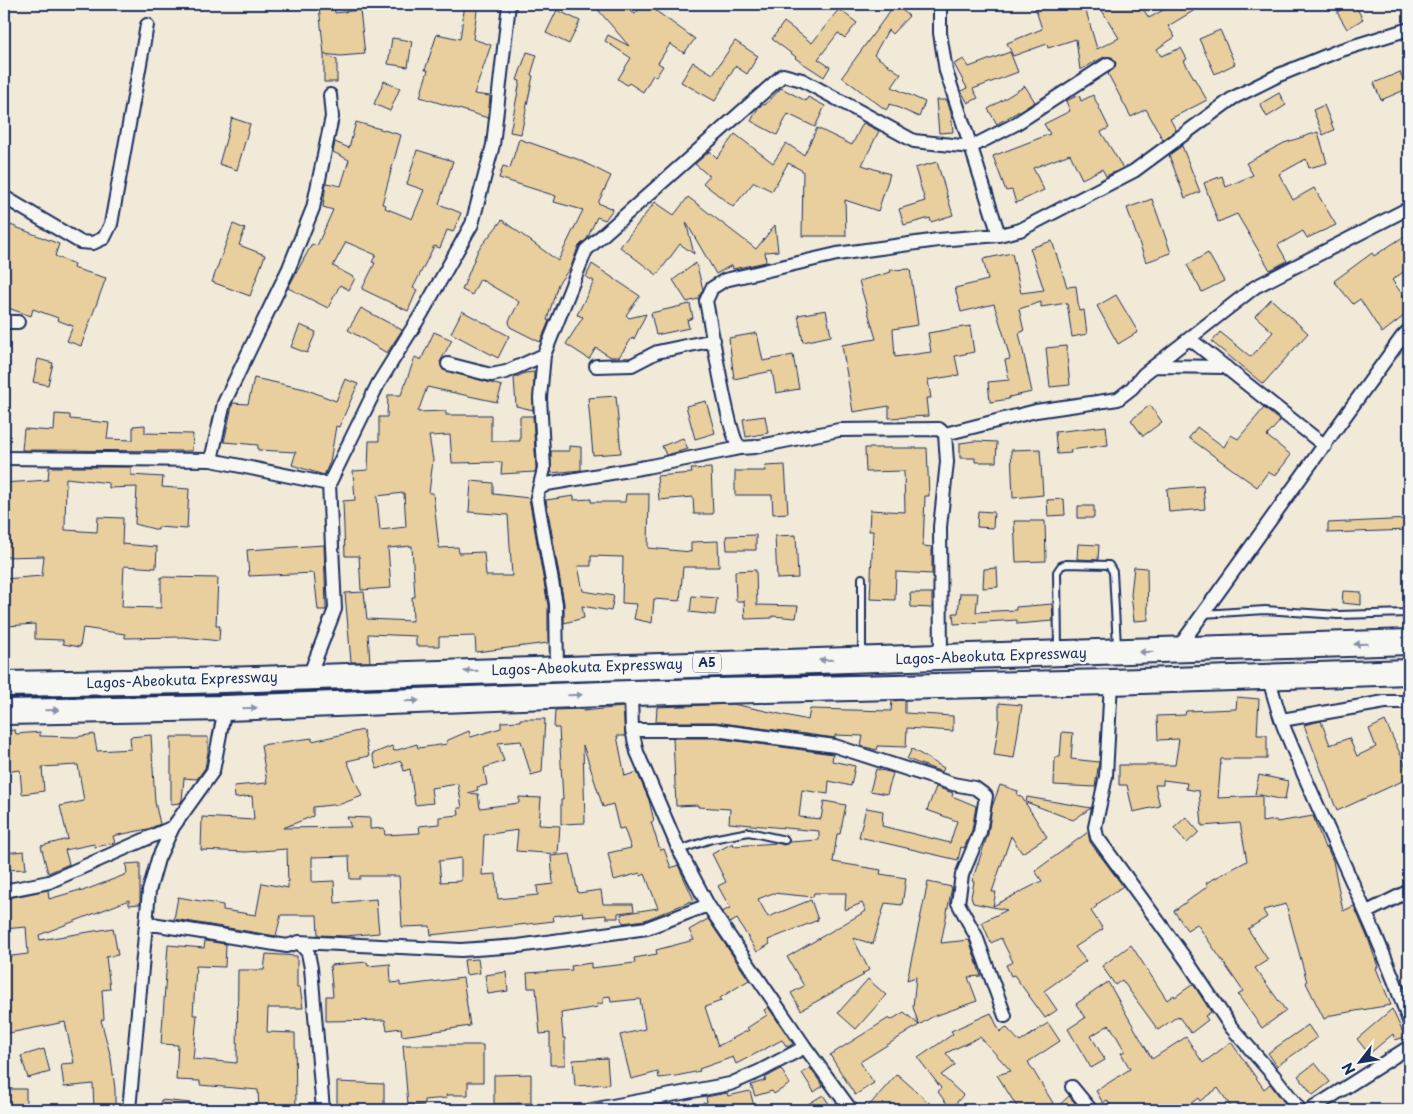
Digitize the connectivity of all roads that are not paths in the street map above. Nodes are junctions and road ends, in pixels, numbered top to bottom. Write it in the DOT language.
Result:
graph roads {
  1 [pos="509,4"];
  2 [pos="940,4"];
  3 [pos="147,25"];
  4 [pos="1409,29"];
  5 [pos="1108,64"];
  6 [pos="330,95"];
  7 [pos="971,147"];
  8 [pos="4,197"];
  9 [pos="1409,208"];
  10 [pos="999,235"];
  11 [pos="4,322"];
  12 [pos="18,322"];
  13 [pos="1409,330"];
  14 [pos="1190,338"];
  15 [pos="714,340"];
  16 [pos="544,355"];
  17 [pos="448,364"];
  18 [pos="596,366"];
  19 [pos="1154,366"];
  20 [pos="1226,367"];
  21 [pos="945,434"];
  22 [pos="1326,446"];
  23 [pos="740,448"];
  24 [pos="4,458"];
  25 [pos="211,460"];
  26 [pos="329,484"];
  27 [pos="539,489"];
  28 [pos="862,578"];
  29 [pos="1409,613"];
  30 [pos="1203,614"];
  31 [pos="1409,642"];
  32 [pos="1176,651"];
  33 [pos="1117,653"];
  34 [pos="1058,654"];
  35 [pos="941,658"];
  36 [pos="862,659"];
  37 [pos="556,668"];
  38 [pos="1409,672"];
  39 [pos="309,676"];
  40 [pos="1268,676"];
  41 [pos="1112,682"];
  42 [pos="4,684"];
  43 [pos="631,693"];
  44 [pos="1409,702"];
  45 [pos="225,708"];
  46 [pos="4,712"];
  47 [pos="1282,720"];
  48 [pos="632,730"];
  49 [pos="173,828"];
  50 [pos="785,840"];
  51 [pos="679,850"];
  52 [pos="4,891"];
  53 [pos="1409,891"];
  54 [pos="708,905"];
  55 [pos="1367,912"];
  56 [pos="146,923"];
  57 [pos="299,942"];
  58 [pos="1005,1016"];
  59 [pos="1409,1020"];
  60 [pos="805,1047"];
  61 [pos="1409,1047"];
  62 [pos="1072,1087"];
  63 [pos="129,1110"];
  64 [pos="323,1110"];
  65 [pos="591,1110"];
  66 [pos="851,1110"];
  67 [pos="1091,1110"];
  68 [pos="1300,1110"];
  69 [pos="1310,1110"];
  1 -- 26 [label="street"];
  2 -- 7 [label="street"];
  3 -- 8 [label="street"];
  4 -- 10 [label="street"];
  5 -- 7 [label="street"];
  6 -- 25 [label="street"];
  7 -- 10 [label="street"];
  7 -- 16 [label="street"];
  9 -- 14 [label="street"];
  10 -- 15 [label="street"];
  11 -- 12 [label="street"];
  13 -- 22 [label="street"];
  14 -- 19 [label="street"];
  14 -- 20 [label="street"];
  15 -- 18 [label="street"];
  15 -- 23 [label="street"];
  16 -- 17 [label="street"];
  16 -- 27 [label="street"];
  19 -- 20 [label="street"];
  19 -- 21 [label="street"];
  20 -- 22 [label="street"];
  21 -- 23 [label="street"];
  21 -- 35 [label="street"];
  22 -- 30 [label="street"];
  23 -- 27 [label="street"];
  24 -- 25 [label="street"];
  25 -- 26 [label="street"];
  26 -- 39 [label="street"];
  27 -- 37 [label="street"];
  28 -- 36 [label="lane"];
  29 -- 30 [label="lane"];
  30 -- 32 [label="street"];
  31 -- 32 [label="highway, Lagos-Abeokuta Expressway / A5, one-way"];
  32 -- 33 [label="highway, Lagos-Abeokuta Expressway / A5, one-way"];
  33 -- 34 [label="highway, Lagos-Abeokuta Expressway / A5"];
  33 -- 34 [label="lane"];
  34 -- 35 [label="highway, Lagos-Abeokuta Expressway / A5"];
  35 -- 36 [label="highway, Lagos-Abeokuta Expressway / A5"];
  36 -- 37 [label="highway, Lagos-Abeokuta Expressway / A5, one-way"];
  37 -- 39 [label="highway, Lagos-Abeokuta Expressway / A5, one-way"];
  38 -- 40 [label="highway, Lagos-Abeokuta Expressway / A5"];
  39 -- 42 [label="highway, Lagos-Abeokuta Expressway / A5"];
  40 -- 41 [label="highway, Lagos-Abeokuta Expressway / A5"];
  40 -- 47 [label="street"];
  41 -- 43 [label="highway, Lagos-Abeokuta Expressway / A5"];
  41 -- 68 [label="street"];
  45 -- 43 [label="highway, Lagos-Abeokuta Expressway / A5, one-way"];
  43 -- 48 [label="street"];
  44 -- 47 [label="street"];
  46 -- 45 [label="highway, Lagos-Abeokuta Expressway / A5, one-way"];
  45 -- 49 [label="street"];
  47 -- 55 [label="street"];
  48 -- 51 [label="street"];
  48 -- 58 [label="street"];
  49 -- 52 [label="street"];
  49 -- 56 [label="street"];
  50 -- 51 [label="lane"];
  51 -- 54 [label="street"];
  53 -- 55 [label="street"];
  54 -- 57 [label="street"];
  54 -- 60 [label="street"];
  55 -- 59 [label="street"];
  56 -- 57 [label="street"];
  56 -- 63 [label="street"];
  57 -- 64 [label="street"];
  60 -- 65 [label="street"];
  60 -- 66 [label="street"];
  61 -- 69 [label="street"];
  62 -- 67 [label="street"];
}
